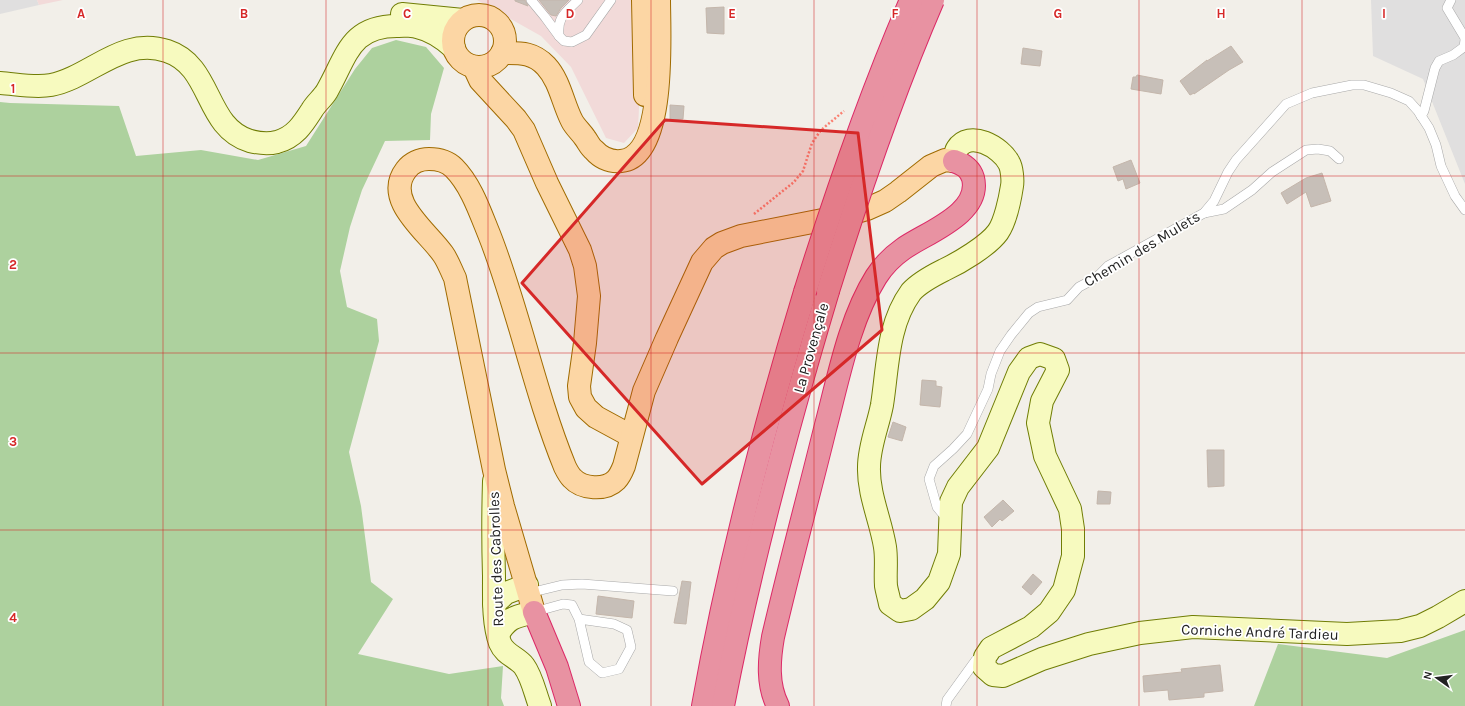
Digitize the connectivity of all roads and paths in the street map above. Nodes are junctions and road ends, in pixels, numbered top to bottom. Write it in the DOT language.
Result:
graph roads {
  1 [pos="531,0"];
  2 [pos="578,0"];
  3 [pos="611,0"];
  4 [pos="643,0"];
  5 [pos="649,0"];
  6 [pos="659,0"];
  7 [pos="911,0"];
  8 [pos="933,0"];
  9 [pos="1451,0"];
  10 [pos="463,20"];
  11 [pos="503,30"];
  12 [pos="558,36"];
  13 [pos="1465,39"];
  14 [pos="454,48"];
  15 [pos="499,57"];
  16 [pos="660,61"];
  17 [pos="474,67"];
  18 [pos="0,83"];
  19 [pos="492,94"];
  20 [pos="314,107"];
  21 [pos="844,111"];
  22 [pos="1421,116"];
  23 [pos="652,121"];
  24 [pos="586,139"];
  25 [pos="1339,159"];
  26 [pos="954,161"];
  27 [pos="1465,210"];
  28 [pos="1204,213"];
  29 [pos="741,236"];
  30 [pos="631,436"];
  31 [pos="494,470"];
  32 [pos="743,518"];
  33 [pos="950,522"];
  34 [pos="674,591"];
  35 [pos="530,597"];
  36 [pos="1465,601"];
  37 [pos="494,604"];
  38 [pos="579,619"];
  39 [pos="739,629"];
  40 [pos="498,634"];
  41 [pos="985,657"];
  42 [pos="540,706"];
  43 [pos="556,706"];
  44 [pos="569,706"];
  45 [pos="689,706"];
  46 [pos="703,706"];
  47 [pos="723,706"];
  48 [pos="734,706"];
  49 [pos="778,706"];
  50 [pos="946,706"];
  1 -- 12 [label="lane"];
  2 -- 12 [label="lane"];
  3 -- 12 [label="lane"];
  4 -- 23 [label="main road"];
  5 -- 16 [label="lane"];
  6 -- 16 [label="main road"];
  7 -- 32 [label="highway, La Provençale, bridge"];
  8 -- 39 [label="highway, La Provençale, bridge"];
  9 -- 13 [label="lane"];
  10 -- 11 [label="main road"];
  10 -- 14 [label="main road"];
  10 -- 20 [label="street"];
  11 -- 15 [label="main road"];
  11 -- 24 [label="main road"];
  13 -- 22 [label="lane"];
  14 -- 17 [label="main road"];
  14 -- 20 [label="street"];
  15 -- 17 [label="main road"];
  15 -- 19 [label="main road"];
  15 -- 24 [label="main road"];
  16 -- 23 [label="main road"];
  17 -- 19 [label="main road"];
  18 -- 20 [label="street"];
  19 -- 30 [label="main road"];
  21 -- 29 [label="path"];
  22 -- 27 [label="lane, Chemin des Mulets"];
  22 -- 28 [label="lane, Chemin des Mulets"];
  23 -- 24 [label="main road"];
  25 -- 28 [label="lane"];
  26 -- 29 [label="main road"];
  26 -- 33 [label="street"];
  26 -- 49 [label="highway"];
  28 -- 33 [label="lane, Chemin des Mulets"];
  29 -- 30 [label="main road"];
  30 -- 31 [label="main road"];
  31 -- 35 [label="main road"];
  31 -- 37 [label="street, Route des Cabrolles"];
  32 -- 45 [label="highway"];
  32 -- 46 [label="highway, La Provençale"];
  33 -- 41 [label="street"];
  34 -- 35 [label="lane"];
  35 -- 37 [label="street"];
  35 -- 38 [label="lane"];
  35 -- 40 [label="street"];
  35 -- 43 [label="highway"];
  35 -- 44 [label="highway"];
  36 -- 41 [label="street, Corniche André Tardieu"];
  37 -- 40 [label="street, Route des Cabrolles"];
  38 -- 38 [label="lane"];
  39 -- 47 [label="highway, La Provençale"];
  39 -- 48 [label="highway"];
  40 -- 42 [label="street, Route des Cabrolles"];
  41 -- 50 [label="lane"];
}
